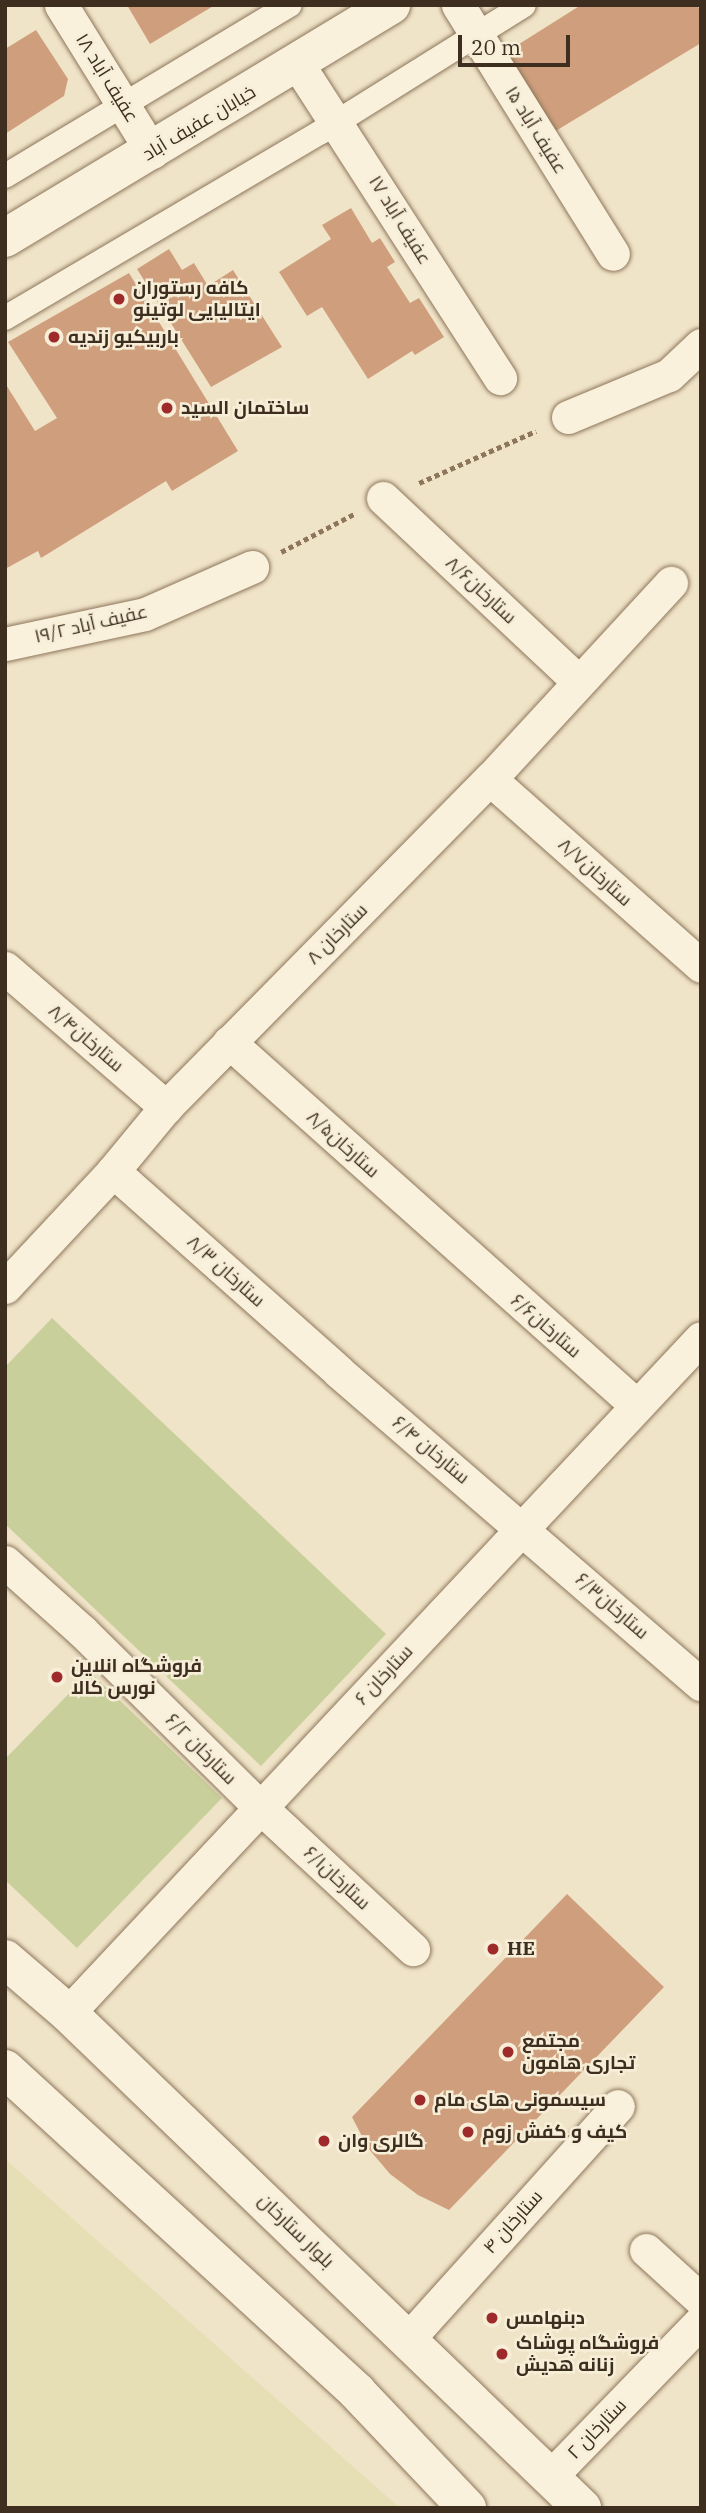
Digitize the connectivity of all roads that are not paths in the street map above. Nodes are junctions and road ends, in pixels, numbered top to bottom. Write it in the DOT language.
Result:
graph roads {
  1 [pos="61,5"];
  2 [pos="290,5"];
  3 [pos="391,5"];
  4 [pos="458,5"];
  5 [pos="524,5"];
  6 [pos="477,34"];
  7 [pos="297,63"];
  8 [pos="123,104"];
  9 [pos="338,122"];
  10 [pos="152,152"];
  11 [pos="5,176"];
  12 [pos="5,237"];
  13 [pos="613,254"];
  14 [pos="5,318"];
  15 [pos="701,345"];
  16 [pos="500,378"];
  17 [pos="568,417"];
  18 [pos="383,498"];
  19 [pos="252,567"];
  20 [pos="671,583"];
  21 [pos="5,644"];
  22 [pos="578,681"];
  23 [pos="490,779"];
  24 [pos="701,966"];
  25 [pos="5,968"];
  26 [pos="229,1042"];
  27 [pos="166,1107"];
  28 [pos="113,1171"];
  29 [pos="456,1246"];
  30 [pos="5,1287"];
  31 [pos="701,1338"];
  32 [pos="339,1372"];
  33 [pos="636,1405"];
  34 [pos="523,1528"];
  35 [pos="5,1562"];
  36 [pos="701,1684"];
  37 [pos="260,1807"];
  38 [pos="413,1949"];
  39 [pos="5,1959"];
  40 [pos="68,2013"];
  41 [pos="5,2069"];
  42 [pos="618,2106"];
  43 [pos="646,2250"];
  44 [pos="701,2300"];
  45 [pos="701,2321"];
  46 [pos="409,2338"];
  47 [pos="551,2476"];
  48 [pos="467,2508"];
  49 [pos="582,2508"];
  1 -- 8 [label="street, عفیف آباد ۱۸"];
  2 -- 8 [label="street"];
  3 -- 7 [label="main road, خیابان عفیف آباد"];
  4 -- 6 [label="street, عفیف آباد ۱۵"];
  5 -- 6 [label="street"];
  6 -- 9 [label="street"];
  6 -- 13 [label="street, عفیف آباد ۱۵"];
  7 -- 9 [label="street, عفیف آباد ۱۷"];
  7 -- 10 [label="main road, خیابان عفیف آباد"];
  8 -- 10 [label="street, عفیف آباد ۱۸"];
  8 -- 11 [label="street"];
  9 -- 14 [label="street"];
  9 -- 16 [label="street, عفیف آباد ۱۷"];
  10 -- 12 [label="main road, خیابان عفیف آباد"];
  15 -- 17 [label="street"];
  18 -- 22 [label="street, ستارخان۸/۶"];
  19 -- 21 [label="street, عفیف آباد ۱۹/۲"];
  20 -- 22 [label="street, ستارخان ۸"];
  22 -- 23 [label="street, ستارخان ۸"];
  23 -- 24 [label="street, ستارخان۸/۷"];
  23 -- 26 [label="street, ستارخان ۸"];
  25 -- 27 [label="street, ستارخان۸/۴"];
  26 -- 27 [label="street, ستارخان ۸"];
  26 -- 29 [label="street, ستارخان۸/۵"];
  27 -- 28 [label="street, ستارخان ۸"];
  28 -- 30 [label="street, ستارخان ۸"];
  28 -- 32 [label="street, ستارخان ۸/۳"];
  29 -- 33 [label="street, ستارخان۶/۶"];
  31 -- 33 [label="street, ستارخان ۶"];
  32 -- 34 [label="street, ستارخان ۶/۴"];
  33 -- 34 [label="street, ستارخان ۶"];
  34 -- 36 [label="street, ستارخان۶/۳"];
  34 -- 37 [label="street, ستارخان ۶"];
  35 -- 37 [label="street, ستارخان ۶/۲"];
  37 -- 38 [label="street, ستارخان۶/۱"];
  37 -- 40 [label="street, ستارخان ۶"];
  39 -- 40 [label="main road, بلوار ستارخان"];
  40 -- 46 [label="main road, بلوار ستارخان"];
  41 -- 48 [label="main road"];
  42 -- 46 [label="street, ۴ ستارخان"];
  43 -- 44 [label="street"];
  45 -- 47 [label="street, ۲ ستارخان"];
  46 -- 47 [label="main road, بلوار ستارخان"];
  47 -- 49 [label="main road, بلوار ستارخان"];
}
